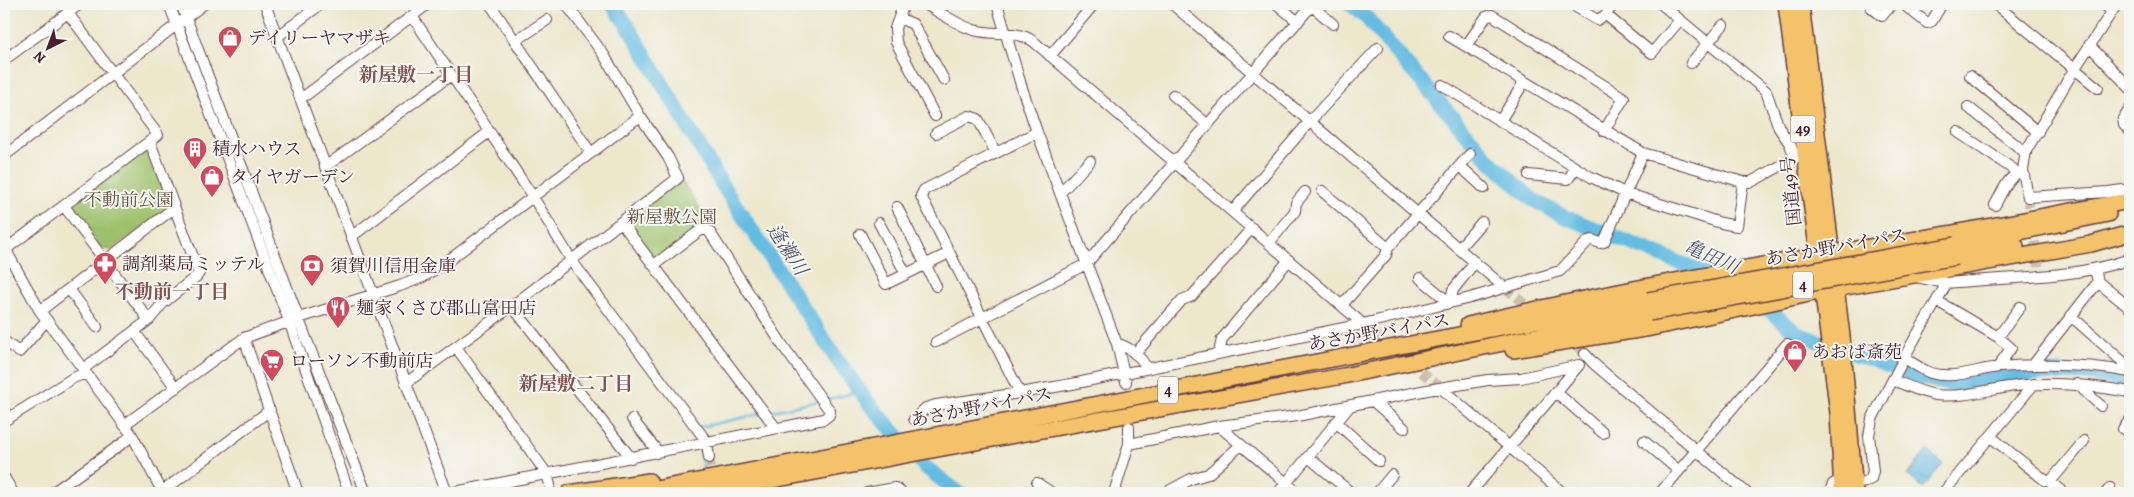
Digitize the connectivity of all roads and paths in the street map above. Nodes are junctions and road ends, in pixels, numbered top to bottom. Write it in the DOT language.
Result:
graph roads {
  1 [pos="80,4"];
  2 [pos="169,4"];
  3 [pos="182,4"];
  4 [pos="204,4"];
  5 [pos="265,4"];
  6 [pos="321,4"];
  7 [pos="428,4"];
  8 [pos="490,4"];
  9 [pos="566,4"];
  10 [pos="904,4"];
  11 [pos="925,4"];
  12 [pos="997,4"];
  13 [pos="1094,4"];
  14 [pos="1172,4"];
  15 [pos="1277,4"];
  16 [pos="1313,4"];
  17 [pos="1612,4"];
  18 [pos="1661,4"];
  19 [pos="1786,4"];
  20 [pos="1801,4"];
  21 [pos="1892,4"];
  22 [pos="1903,4"];
  23 [pos="1942,4"];
  24 [pos="1995,4"];
  25 [pos="2103,4"];
  26 [pos="1576,7"];
  27 [pos="1871,7"];
  28 [pos="2114,7"];
  29 [pos="68,13"];
  30 [pos="1606,15"];
  31 [pos="412,16"];
  32 [pos="186,17"];
  33 [pos="899,18"];
  34 [pos="547,20"];
  35 [pos="1679,20"];
  36 [pos="1298,22"];
  37 [pos="177,24"];
  38 [pos="1333,24"];
  39 [pos="1723,25"];
  40 [pos="1006,33"];
  41 [pos="1449,36"];
  42 [pos="277,37"];
  43 [pos="515,41"];
  44 [pos="1708,43"];
  45 [pos="1466,46"];
  46 [pos="2089,46"];
  47 [pos="1378,48"];
  48 [pos="1050,56"];
  49 [pos="4,60"];
  50 [pos="1691,63"];
  51 [pos="2075,68"];
  52 [pos="114,73"];
  53 [pos="1253,73"];
  54 [pos="451,75"];
  55 [pos="1970,76"];
  56 [pos="944,80"];
  57 [pos="1524,82"];
  58 [pos="1442,85"];
  59 [pos="2098,88"];
  60 [pos="2130,88"];
  61 [pos="1173,95"];
  62 [pos="300,97"];
  63 [pos="1968,107"];
  64 [pos="2130,109"];
  65 [pos="640,116"];
  66 [pos="935,116"];
  67 [pos="1310,121"];
  68 [pos="1500,121"];
  69 [pos="1208,125"];
  70 [pos="1604,131"];
  71 [pos="2130,131"];
  72 [pos="489,132"];
  73 [pos="1037,132"];
  74 [pos="1958,132"];
  75 [pos="2038,132"];
  76 [pos="936,133"];
  77 [pos="150,142"];
  78 [pos="591,153"];
  79 [pos="996,153"];
  80 [pos="1643,153"];
  81 [pos="2026,153"];
  82 [pos="1470,154"];
  83 [pos="4,156"];
  84 [pos="1801,156"];
  85 [pos="1090,161"];
  86 [pos="1175,162"];
  87 [pos="1460,166"];
  88 [pos="325,167"];
  89 [pos="1575,168"];
  90 [pos="2020,173"];
  91 [pos="1529,175"];
  92 [pos="1743,182"];
  93 [pos="1484,188"];
  94 [pos="2130,189"];
  95 [pos="1322,191"];
  96 [pos="1305,192"];
  97 [pos="1060,193"];
  98 [pos="1626,193"];
  99 [pos="533,197"];
  100 [pos="2130,201"];
  101 [pos="64,206"];
  102 [pos="1995,206"];
  103 [pos="897,207"];
  104 [pos="174,208"];
  105 [pos="2130,209"];
  106 [pos="1233,211"];
  107 [pos="1418,214"];
  108 [pos="621,222"];
  109 [pos="879,222"];
  110 [pos="1482,222"];
  111 [pos="2130,225"];
  112 [pos="1252,228"];
  113 [pos="2130,233"];
  114 [pos="860,234"];
  115 [pos="351,238"];
  116 [pos="1269,242"];
  117 [pos="1388,248"];
  118 [pos="1459,248"];
  119 [pos="6,251"];
  120 [pos="1956,251"];
  121 [pos="949,253"];
  122 [pos="1824,254"];
  123 [pos="2130,259"];
  124 [pos="1289,260"];
  125 [pos="105,261"];
  126 [pos="572,261"];
  127 [pos="1475,262"];
  128 [pos="1086,264"];
  129 [pos="654,265"];
  130 [pos="925,265"];
  131 [pos="2095,269"];
  132 [pos="906,274"];
  133 [pos="1912,276"];
  134 [pos="1420,278"];
  135 [pos="2098,282"];
  136 [pos="1947,283"];
  137 [pos="936,286"];
  138 [pos="1505,288"];
  139 [pos="69,289"];
  140 [pos="1830,290"];
  141 [pos="372,294"];
  142 [pos="1937,301"];
  143 [pos="1448,303"];
  144 [pos="1342,305"];
  145 [pos="512,306"];
  146 [pos="1649,307"];
  147 [pos="2020,307"];
  148 [pos="2130,308"];
  149 [pos="44,315"];
  150 [pos="2071,316"];
  151 [pos="983,318"];
  152 [pos="149,320"];
  153 [pos="294,320"];
  154 [pos="1363,324"];
  155 [pos="97,328"];
  156 [pos="134,331"];
  157 [pos="1998,336"];
  158 [pos="244,338"];
  159 [pos="4,341"];
  160 [pos="936,342"];
  161 [pos="1117,344"];
  162 [pos="1787,344"];
  163 [pos="1405,345"];
  164 [pos="456,347"];
  165 [pos="1219,353"];
  166 [pos="1135,354"];
  167 [pos="1585,354"];
  168 [pos="1903,361"];
  169 [pos="1594,364"];
  170 [pos="2033,365"];
  171 [pos="1579,366"];
  172 [pos="1998,367"];
  173 [pos="1146,368"];
  174 [pos="2130,368"];
  175 [pos="84,371"];
  176 [pos="2130,372"];
  177 [pos="1343,376"];
  178 [pos="1125,378"];
  179 [pos="1892,380"];
  180 [pos="406,383"];
  181 [pos="2034,384"];
  182 [pos="2077,384"];
  183 [pos="176,388"];
  184 [pos="1442,389"];
  185 [pos="1556,392"];
  186 [pos="2130,392"];
  187 [pos="1020,394"];
  188 [pos="1374,402"];
  189 [pos="2101,406"];
  190 [pos="1349,407"];
  191 [pos="270,410"];
  192 [pos="632,419"];
  193 [pos="914,419"];
  194 [pos="2130,420"];
  195 [pos="4,421"];
  196 [pos="1336,422"];
  197 [pos="124,425"];
  198 [pos="1219,426"];
  199 [pos="1129,427"];
  200 [pos="776,428"];
  201 [pos="1404,428"];
  202 [pos="2123,429"];
  203 [pos="1602,433"];
  204 [pos="132,435"];
  205 [pos="1991,437"];
  206 [pos="1644,441"];
  207 [pos="2084,441"];
  208 [pos="707,442"];
  209 [pos="1129,444"];
  210 [pos="1241,445"];
  211 [pos="1509,447"];
  212 [pos="1696,450"];
  213 [pos="656,453"];
  214 [pos="1308,456"];
  215 [pos="631,458"];
  216 [pos="709,458"];
  217 [pos="1379,461"];
  218 [pos="1679,471"];
  219 [pos="547,474"];
  220 [pos="1392,475"];
  221 [pos="4,477"];
  222 [pos="693,481"];
  223 [pos="2050,482"];
  224 [pos="1037,483"];
  225 [pos="1286,483"];
  226 [pos="550,485"];
  227 [pos="1848,488"];
  228 [pos="1350,491"];
  229 [pos="163,492"];
  230 [pos="13,493"];
  231 [pos="52,493"];
  232 [pos="298,493"];
  233 [pos="349,493"];
  234 [pos="366,493"];
  235 [pos="448,493"];
  236 [pos="569,493"];
  237 [pos="635,493"];
  238 [pos="705,493"];
  239 [pos="867,493"];
  240 [pos="902,493"];
  241 [pos="1052,493"];
  242 [pos="1115,493"];
  243 [pos="1165,493"];
  244 [pos="1278,493"];
  245 [pos="1298,493"];
  246 [pos="1377,493"];
  247 [pos="1470,493"];
  248 [pos="1564,493"];
  249 [pos="1660,493"];
  250 [pos="1747,493"];
  251 [pos="1829,493"];
  252 [pos="1943,493"];
  253 [pos="2064,493"];
  1 -- 29 [label="street"];
  2 -- 37 [label="street"];
  3 -- 32 [label="street"];
  4 -- 32 [label="street"];
  5 -- 42 [label="street"];
  6 -- 42 [label="street"];
  7 -- 31 [label="street"];
  8 -- 43 [label="street"];
  9 -- 65 [label="street"];
  10 -- 33 [label="street"];
  11 -- 40 [label="street"];
  12 -- 40 [label="street"];
  13 -- 48 [label="street"];
  14 -- 53 [label="street"];
  15 -- 36 [label="street"];
  16 -- 36 [label="street"];
  16 -- 38 [label="street"];
  17 -- 30 [label="street"];
  18 -- 35 [label="street"];
  19 -- 84 [label="highway, 国道49号 / 49"];
  20 -- 122 [label="highway, 国道49号 / 49"];
  21 -- 27 [label="street"];
  22 -- 23 [label="street"];
  24 -- 51 [label="street"];
  25 -- 28 [label="street"];
  26 -- 30 [label="street"];
  28 -- 46 [label="street"];
  29 -- 49 [label="street"];
  29 -- 52 [label="street"];
  30 -- 35 [label="street"];
  31 -- 54 [label="street"];
  31 -- 62 [label="street"];
  32 -- 37 [label="street"];
  32 -- 153 [label="street"];
  33 -- 56 [label="street"];
  33 -- 66 [label="street"];
  34 -- 43 [label="street"];
  35 -- 44 [label="street"];
  36 -- 53 [label="street"];
  37 -- 52 [label="street"];
  37 -- 153 [label="street"];
  39 -- 44 [label="street"];
  40 -- 48 [label="street"];
  40 -- 73 [label="street"];
  41 -- 45 [label="street"];
  42 -- 62 [label="street"];
  43 -- 78 [label="street"];
  44 -- 50 [label="street"];
  44 -- 84 [label="street"];
  45 -- 57 [label="street"];
  45 -- 70 [label="street"];
  46 -- 51 [label="street"];
  46 -- 60 [label="street"];
  47 -- 67 [label="street"];
  48 -- 86 [label="street"];
  51 -- 59 [label="street"];
  51 -- 75 [label="street"];
  52 -- 77 [label="street"];
  52 -- 83 [label="street"];
  53 -- 67 [label="street"];
  53 -- 69 [label="street"];
  54 -- 72 [label="street"];
  54 -- 88 [label="street"];
  55 -- 75 [label="street"];
  57 -- 68 [label="street"];
  57 -- 70 [label="street"];
  58 -- 68 [label="street"];
  61 -- 69 [label="street"];
  62 -- 88 [label="street"];
  63 -- 81 [label="street"];
  64 -- 71 [label="street"];
  65 -- 78 [label="street"];
  65 -- 108 [label="street"];
  67 -- 106 [label="street"];
  67 -- 107 [label="street"];
  68 -- 89 [label="street"];
  69 -- 86 [label="street"];
  70 -- 80 [label="street"];
  72 -- 99 [label="street"];
  72 -- 115 [label="street"];
  73 -- 79 [label="street"];
  73 -- 97 [label="street"];
  74 -- 90 [label="street"];
  75 -- 81 [label="street"];
  76 -- 79 [label="street"];
  77 -- 101 [label="street"];
  77 -- 104 [label="street"];
  78 -- 99 [label="street"];
  79 -- 121 [label="street"];
  80 -- 92 [label="street"];
  80 -- 98 [label="street"];
  81 -- 90 [label="street"];
  82 -- 87 [label="street"];
  84 -- 92 [label="street"];
  84 -- 122 [label="highway, 国道49号 / 49"];
  85 -- 97 [label="street"];
  86 -- 106 [label="street"];
  86 -- 128 [label="street"];
  87 -- 93 [label="street"];
  87 -- 107 [label="street"];
  88 -- 115 [label="street"];
  89 -- 91 [label="street"];
  89 -- 98 [label="street"];
  90 -- 94 [label="street"];
  90 -- 102 [label="street"];
  92 -- 98 [label="street"];
  95 -- 117 [label="street"];
  96 -- 116 [label="street"];
  97 -- 128 [label="street"];
  98 -- 138 [label="street"];
  99 -- 126 [label="street"];
  99 -- 141 [label="street"];
  100 -- 122 [label="highway"];
  101 -- 119 [label="street"];
  101 -- 125 [label="street"];
  103 -- 130 [label="street"];
  104 -- 125 [label="street"];
  104 -- 152 [label="street"];
  105 -- 120 [label="highway, あさか野バイパス / 4"];
  106 -- 112 [label="street"];
  107 -- 117 [label="street"];
  107 -- 118 [label="street"];
  108 -- 126 [label="street"];
  108 -- 129 [label="street"];
  109 -- 132 [label="street"];
  110 -- 118 [label="street"];
  111 -- 120 [label="highway, あさか野バイパス / 4"];
  112 -- 116 [label="street"];
  112 -- 166 [label="street"];
  113 -- 133 [label="highway"];
  114 -- 132 [label="street"];
  115 -- 141 [label="street"];
  116 -- 124 [label="street"];
  117 -- 144 [label="street"];
  118 -- 127 [label="street"];
  119 -- 149 [label="street"];
  120 -- 146 [label="highway, あさか野バイパス / 4, bridge"];
  121 -- 130 [label="street"];
  121 -- 151 [label="street"];
  122 -- 140 [label="highway, 国道49号 / 49"];
  122 -- 163 [label="highway"];
  123 -- 131 [label="street"];
  124 -- 144 [label="street"];
  124 -- 165 [label="street"];
  125 -- 139 [label="street"];
  125 -- 152 [label="street"];
  126 -- 145 [label="street"];
  126 -- 208 [label="street"];
  127 -- 138 [label="street"];
  127 -- 143 [label="street"];
  128 -- 151 [label="street"];
  128 -- 161 [label="street"];
  129 -- 200 [label="street"];
  129 -- 200 [label="street"];
  130 -- 132 [label="street"];
  130 -- 137 [label="street"];
  131 -- 135 [label="street"];
  131 -- 136 [label="street"];
  133 -- 136 [label="street"];
  133 -- 140 [label="highway"];
  134 -- 143 [label="street"];
  135 -- 148 [label="street"];
  135 -- 150 [label="street"];
  136 -- 142 [label="street"];
  138 -- 143 [label="street"];
  139 -- 149 [label="street"];
  139 -- 155 [label="street"];
  140 -- 177 [label="highway"];
  140 -- 227 [label="highway, 国道49号 / 49"];
  141 -- 153 [label="street"];
  141 -- 180 [label="street"];
  142 -- 157 [label="street"];
  142 -- 168 [label="street"];
  143 -- 154 [label="street"];
  144 -- 154 [label="street"];
  145 -- 164 [label="street"];
  145 -- 215 [label="street"];
  146 -- 163 [label="highway, あさか野バイパス / 4"];
  146 -- 177 [label="highway, あさか野バイパス / 4"];
  147 -- 157 [label="street"];
  149 -- 159 [label="street"];
  149 -- 175 [label="street"];
  150 -- 170 [label="street"];
  150 -- 174 [label="street"];
  151 -- 160 [label="street"];
  151 -- 187 [label="street"];
  152 -- 156 [label="street"];
  153 -- 158 [label="street"];
  153 -- 233 [label="street"];
  153 -- 234 [label="street"];
  154 -- 165 [label="street"];
  156 -- 175 [label="street"];
  156 -- 183 [label="street"];
  157 -- 172 [label="street"];
  158 -- 183 [label="street"];
  158 -- 191 [label="street"];
  161 -- 166 [label="street"];
  161 -- 178 [label="street"];
  162 -- 212 [label="street"];
  163 -- 222 [label="highway, あさか野バイパス / 4"];
  164 -- 180 [label="street"];
  164 -- 219 [label="street"];
  165 -- 173 [label="street"];
  166 -- 173 [label="street"];
  167 -- 169 [label="street"];
  168 -- 172 [label="street"];
  168 -- 179 [label="street"];
  169 -- 171 [label="street"];
  169 -- 212 [label="street"];
  170 -- 172 [label="street"];
  170 -- 176 [label="street"];
  171 -- 184 [label="street"];
  171 -- 185 [label="street"];
  173 -- 178 [label="street"];
  175 -- 195 [label="street"];
  175 -- 197 [label="street"];
  177 -- 238 [label="highway, あさか野バイパス / 4"];
  178 -- 187 [label="street"];
  179 -- 181 [label="street"];
  179 -- 227 [label="street"];
  180 -- 235 [label="street"];
  181 -- 182 [label="street"];
  181 -- 205 [label="street"];
  182 -- 186 [label="street"];
  182 -- 189 [label="street"];
  183 -- 197 [label="street"];
  184 -- 188 [label="street"];
  184 -- 211 [label="street"];
  185 -- 203 [label="street"];
  185 -- 211 [label="street"];
  187 -- 193 [label="street"];
  188 -- 190 [label="street"];
  188 -- 201 [label="street"];
  190 -- 196 [label="street"];
  190 -- 198 [label="street"];
  191 -- 229 [label="street"];
  191 -- 232 [label="street"];
  192 -- 213 [label="street"];
  194 -- 202 [label="street"];
  196 -- 214 [label="street"];
  196 -- 217 [label="street"];
  197 -- 204 [label="street"];
  198 -- 209 [label="street"];
  198 -- 210 [label="street"];
  199 -- 209 [label="street"];
  200 -- 208 [label="street"];
  204 -- 229 [label="street"];
  204 -- 231 [label="street"];
  205 -- 223 [label="street"];
  205 -- 252 [label="street"];
  206 -- 218 [label="street"];
  207 -- 223 [label="street"];
  208 -- 213 [label="street"];
  208 -- 216 [label="street"];
  209 -- 242 [label="street"];
  210 -- 225 [label="street"];
  210 -- 243 [label="street"];
  211 -- 247 [label="street"];
  211 -- 248 [label="street"];
  212 -- 218 [label="street"];
  212 -- 250 [label="street"];
  213 -- 215 [label="street"];
  214 -- 225 [label="street"];
  214 -- 228 [label="street"];
  215 -- 219 [label="street"];
  218 -- 249 [label="street"];
  219 -- 226 [label="street"];
  219 -- 235 [label="street"];
  220 -- 246 [label="street"];
  221 -- 230 [label="street"];
  222 -- 236 [label="highway"];
  222 -- 237 [label="highway, あさか野バイパス / 4"];
  223 -- 253 [label="street"];
  224 -- 241 [label="street"];
  225 -- 244 [label="street"];
  225 -- 245 [label="street"];
  227 -- 251 [label="street"];
  239 -- 240 [label="street"];
}
